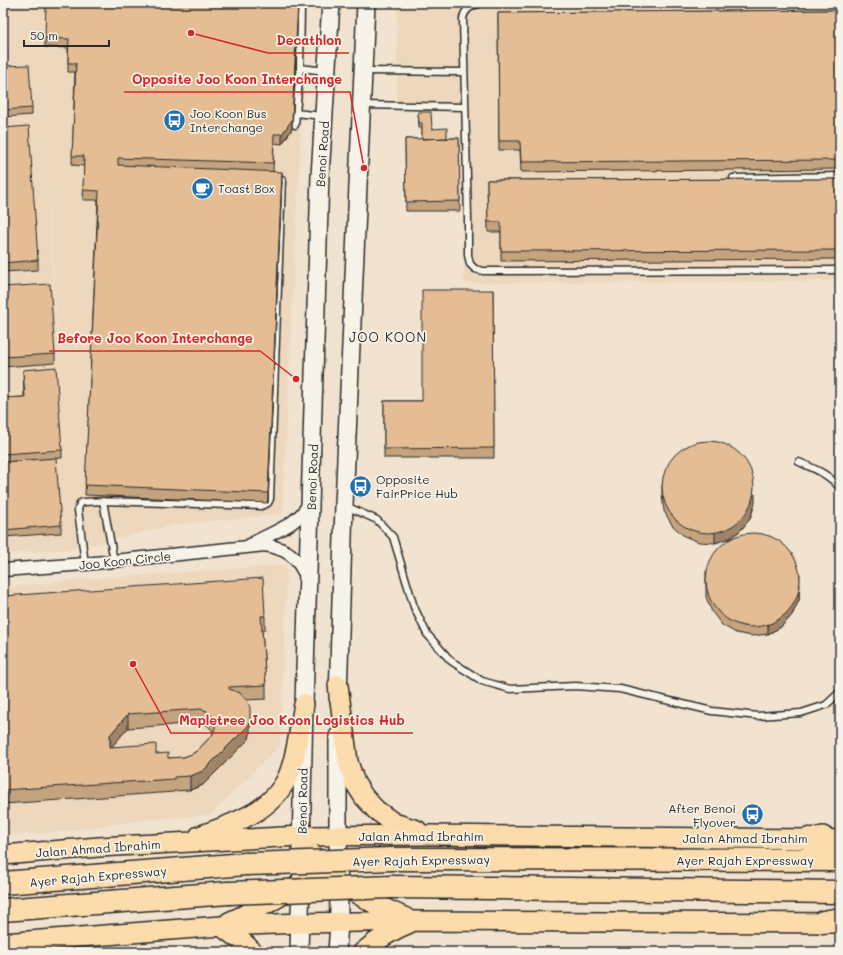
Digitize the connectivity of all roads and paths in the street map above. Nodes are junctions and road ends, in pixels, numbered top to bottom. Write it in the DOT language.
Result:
graph roads {
  1 [pos="300,3"];
  2 [pos="327,3"];
  3 [pos="332,3"];
  4 [pos="366,3"];
  5 [pos="374,3"];
  6 [pos="481,3"];
  7 [pos="365,24"];
  8 [pos="330,37"];
  9 [pos="3,48"];
  10 [pos="4,53"];
  11 [pos="300,68"];
  12 [pos="363,71"];
  13 [pos="328,72"];
  14 [pos="464,72"];
  15 [pos="361,105"];
  16 [pos="465,107"];
  17 [pos="296,113"];
  18 [pos="325,117"];
  19 [pos="295,125"];
  20 [pos="840,176"];
  21 [pos="733,178"];
  22 [pos="282,180"];
  23 [pos="840,270"];
  24 [pos="799,462"];
  25 [pos="840,488"];
  26 [pos="311,500"];
  27 [pos="103,501"];
  28 [pos="344,505"];
  29 [pos="248,546"];
  30 [pos="114,560"];
  31 [pos="85,564"];
  32 [pos="3,570"];
  33 [pos="308,580"];
  34 [pos="338,685"];
  35 [pos="840,692"];
  36 [pos="304,704"];
  37 [pos="840,834"];
  38 [pos="401,835"];
  39 [pos="432,835"];
  40 [pos="338,836"];
  41 [pos="250,839"];
  42 [pos="301,839"];
  43 [pos="809,839"];
  44 [pos="178,842"];
  45 [pos="840,842"];
  46 [pos="3,855"];
  47 [pos="840,860"];
  48 [pos="301,862"];
  49 [pos="331,874"];
  50 [pos="3,883"];
  51 [pos="301,892"];
  52 [pos="840,892"];
  53 [pos="3,910"];
  54 [pos="414,921"];
  55 [pos="834,921"];
  56 [pos="339,922"];
  57 [pos="301,923"];
  58 [pos="221,926"];
  59 [pos="3,943"];
  60 [pos="253,952"];
  61 [pos="299,952"];
  62 [pos="337,952"];
  63 [pos="363,952"];
  1 -- 11 [label="lane"];
  2 -- 8 [label="main road"];
  3 -- 8 [label="main road, Benoi Road"];
  4 -- 7 [label="main road"];
  5 -- 7 [label="main road"];
  6 -- 14 [label="lane"];
  7 -- 12 [label="main road"];
  8 -- 13 [label="main road, Benoi Road"];
  9 -- 10 [label="lane"];
  11 -- 13 [label="lane"];
  11 -- 17 [label="lane"];
  12 -- 14 [label="lane"];
  12 -- 15 [label="main road"];
  13 -- 18 [label="main road, Benoi Road"];
  14 -- 16 [label="lane"];
  15 -- 16 [label="lane"];
  15 -- 28 [label="main road"];
  16 -- 23 [label="lane"];
  17 -- 18 [label="lane"];
  17 -- 19 [label="lane"];
  18 -- 26 [label="main road, Benoi Road"];
  20 -- 21 [label="lane"];
  22 -- 27 [label="lane"];
  24 -- 25 [label="lane"];
  26 -- 29 [label="street, Joo Koon Circle"];
  26 -- 33 [label="main road, Benoi Road"];
  27 -- 30 [label="lane"];
  27 -- 31 [label="lane"];
  28 -- 34 [label="main road"];
  28 -- 35 [label="lane"];
  29 -- 30 [label="street, Joo Koon Circle"];
  29 -- 33 [label="street, Joo Koon Circle"];
  30 -- 31 [label="street, Joo Koon Circle"];
  31 -- 32 [label="street, Joo Koon Circle"];
  33 -- 36 [label="main road, Benoi Road"];
  34 -- 39 [label="main road"];
  34 -- 40 [label="main road"];
  36 -- 42 [label="main road, Benoi Road"];
  36 -- 44 [label="main road"];
  37 -- 43 [label="main road, Jalan Ahmad Ibrahim"];
  38 -- 39 [label="main road, Jalan Ahmad Ibrahim"];
  38 -- 40 [label="main road, Jalan Ahmad Ibrahim"];
  38 -- 49 [label="main road"];
  39 -- 43 [label="main road, Jalan Ahmad Ibrahim"];
  40 -- 42 [label="main road, Jalan Ahmad Ibrahim"];
  40 -- 49 [label="main road"];
  41 -- 42 [label="main road, Jalan Ahmad Ibrahim"];
  41 -- 44 [label="main road, Jalan Ahmad Ibrahim"];
  41 -- 48 [label="main road"];
  42 -- 48 [label="main road, Benoi Road"];
  42 -- 49 [label="main road"];
  43 -- 45 [label="highway"];
  44 -- 46 [label="main road, Jalan Ahmad Ibrahim"];
  47 -- 50 [label="highway, Ayer Rajah Expressway, bridge"];
  48 -- 49 [label="main road"];
  48 -- 51 [label="main road, Benoi Road"];
  49 -- 51 [label="main road"];
  49 -- 54 [label="main road"];
  49 -- 56 [label="main road"];
  51 -- 57 [label="main road, Benoi Road"];
  51 -- 58 [label="main road"];
  52 -- 53 [label="highway, bridge"];
  54 -- 55 [label="main road"];
  54 -- 56 [label="main road"];
  54 -- 63 [label="main road"];
  56 -- 57 [label="main road"];
  56 -- 62 [label="main road"];
  57 -- 58 [label="main road"];
  57 -- 61 [label="main road, Benoi Road"];
  58 -- 59 [label="main road"];
  58 -- 60 [label="main road"];
}
